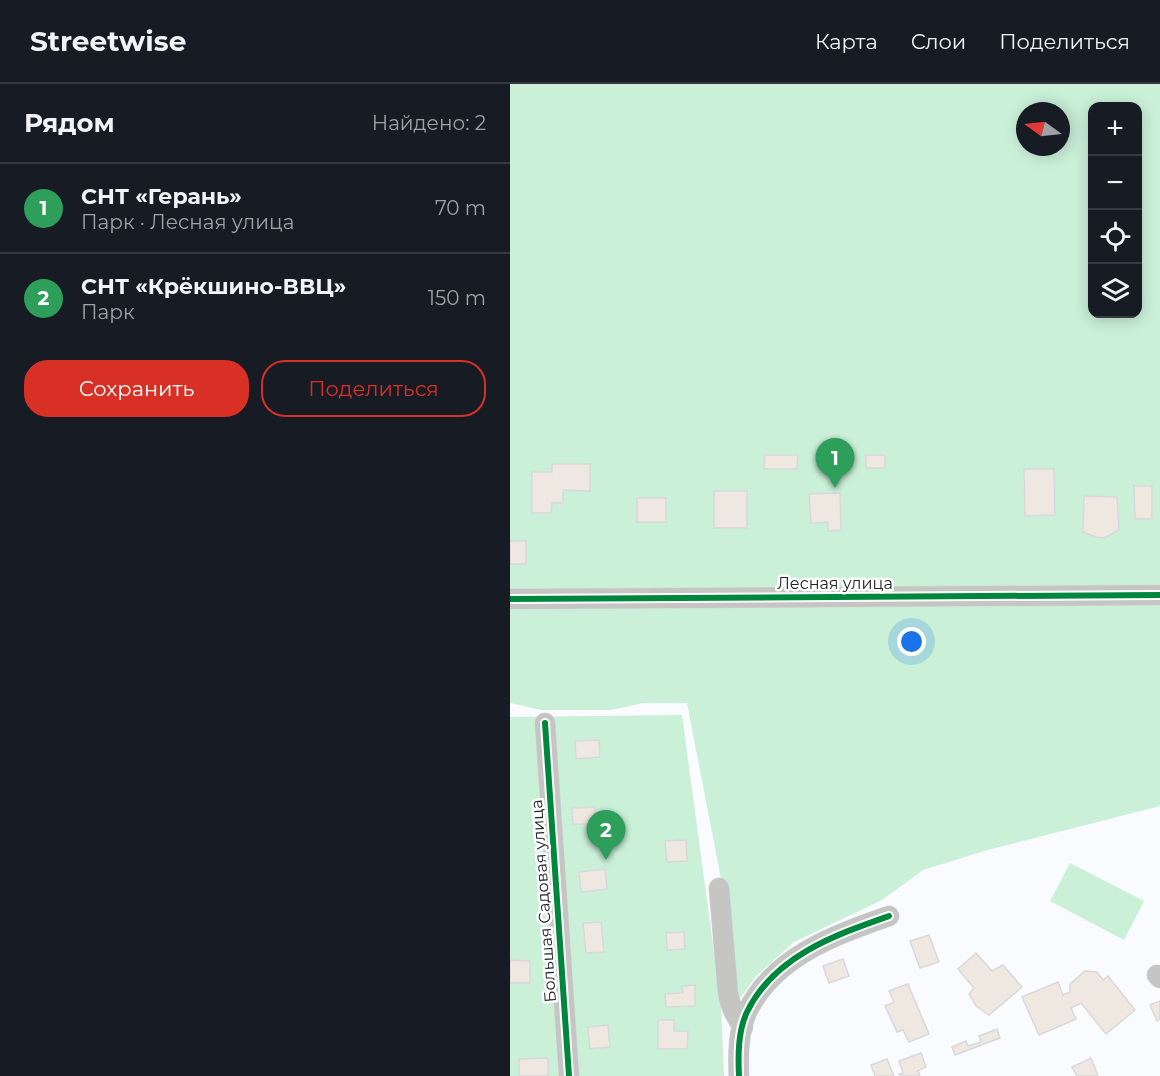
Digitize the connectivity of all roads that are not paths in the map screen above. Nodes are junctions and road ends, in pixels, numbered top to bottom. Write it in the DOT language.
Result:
graph roads {
  1 [pos="1160,595"];
  2 [pos="510,599"];
  3 [pos="545,723"];
  4 [pos="719,888"];
  5 [pos="889,916"];
  6 [pos="743,1027"];
  7 [pos="569,1076"];
  8 [pos="740,1076"];
  1 -- 2 [label="street, Лесная улица"];
  3 -- 7 [label="street, Большая Садовая улица"];
  4 -- 6 [label="street"];
  5 -- 6 [label="street"];
  6 -- 8 [label="street"];
}
